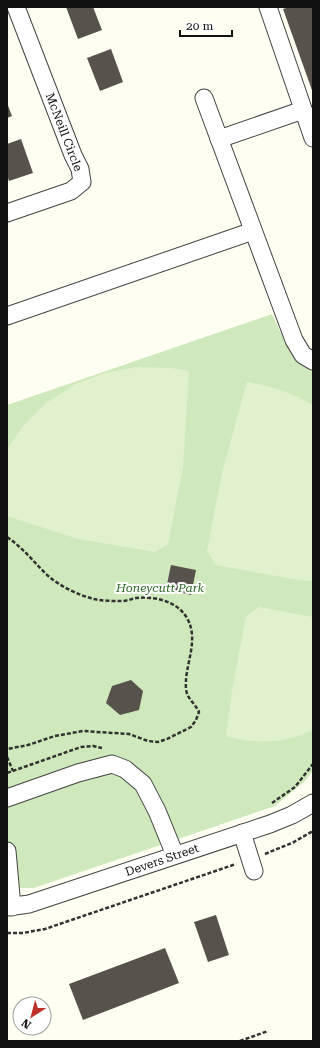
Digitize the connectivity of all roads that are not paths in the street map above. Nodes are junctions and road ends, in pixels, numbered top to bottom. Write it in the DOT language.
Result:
graph roads {
  1 [pos="16,7"];
  2 [pos="268,7"];
  3 [pos="204,98"];
  4 [pos="303,110"];
  5 [pos="313,138"];
  6 [pos="219,139"];
  7 [pos="7,213"];
  8 [pos="253,231"];
  9 [pos="7,316"];
  10 [pos="313,360"];
  11 [pos="7,798"];
  12 [pos="313,803"];
  13 [pos="242,833"];
  14 [pos="7,851"];
  15 [pos="175,855"];
  16 [pos="253,865"];
  17 [pos="10,907"];
  1 -- 7 [label="street, McNeill Circle"];
  2 -- 4 [label="street"];
  3 -- 6 [label="street"];
  4 -- 5 [label="street"];
  4 -- 6 [label="street"];
  6 -- 8 [label="street"];
  8 -- 9 [label="street"];
  8 -- 10 [label="street"];
  11 -- 15 [label="street"];
  12 -- 13 [label="street, Devers Street"];
  13 -- 15 [label="street, Devers Street"];
  13 -- 16 [label="street"];
  14 -- 17 [label="street"];
  15 -- 17 [label="street, Devers Street"];
}
